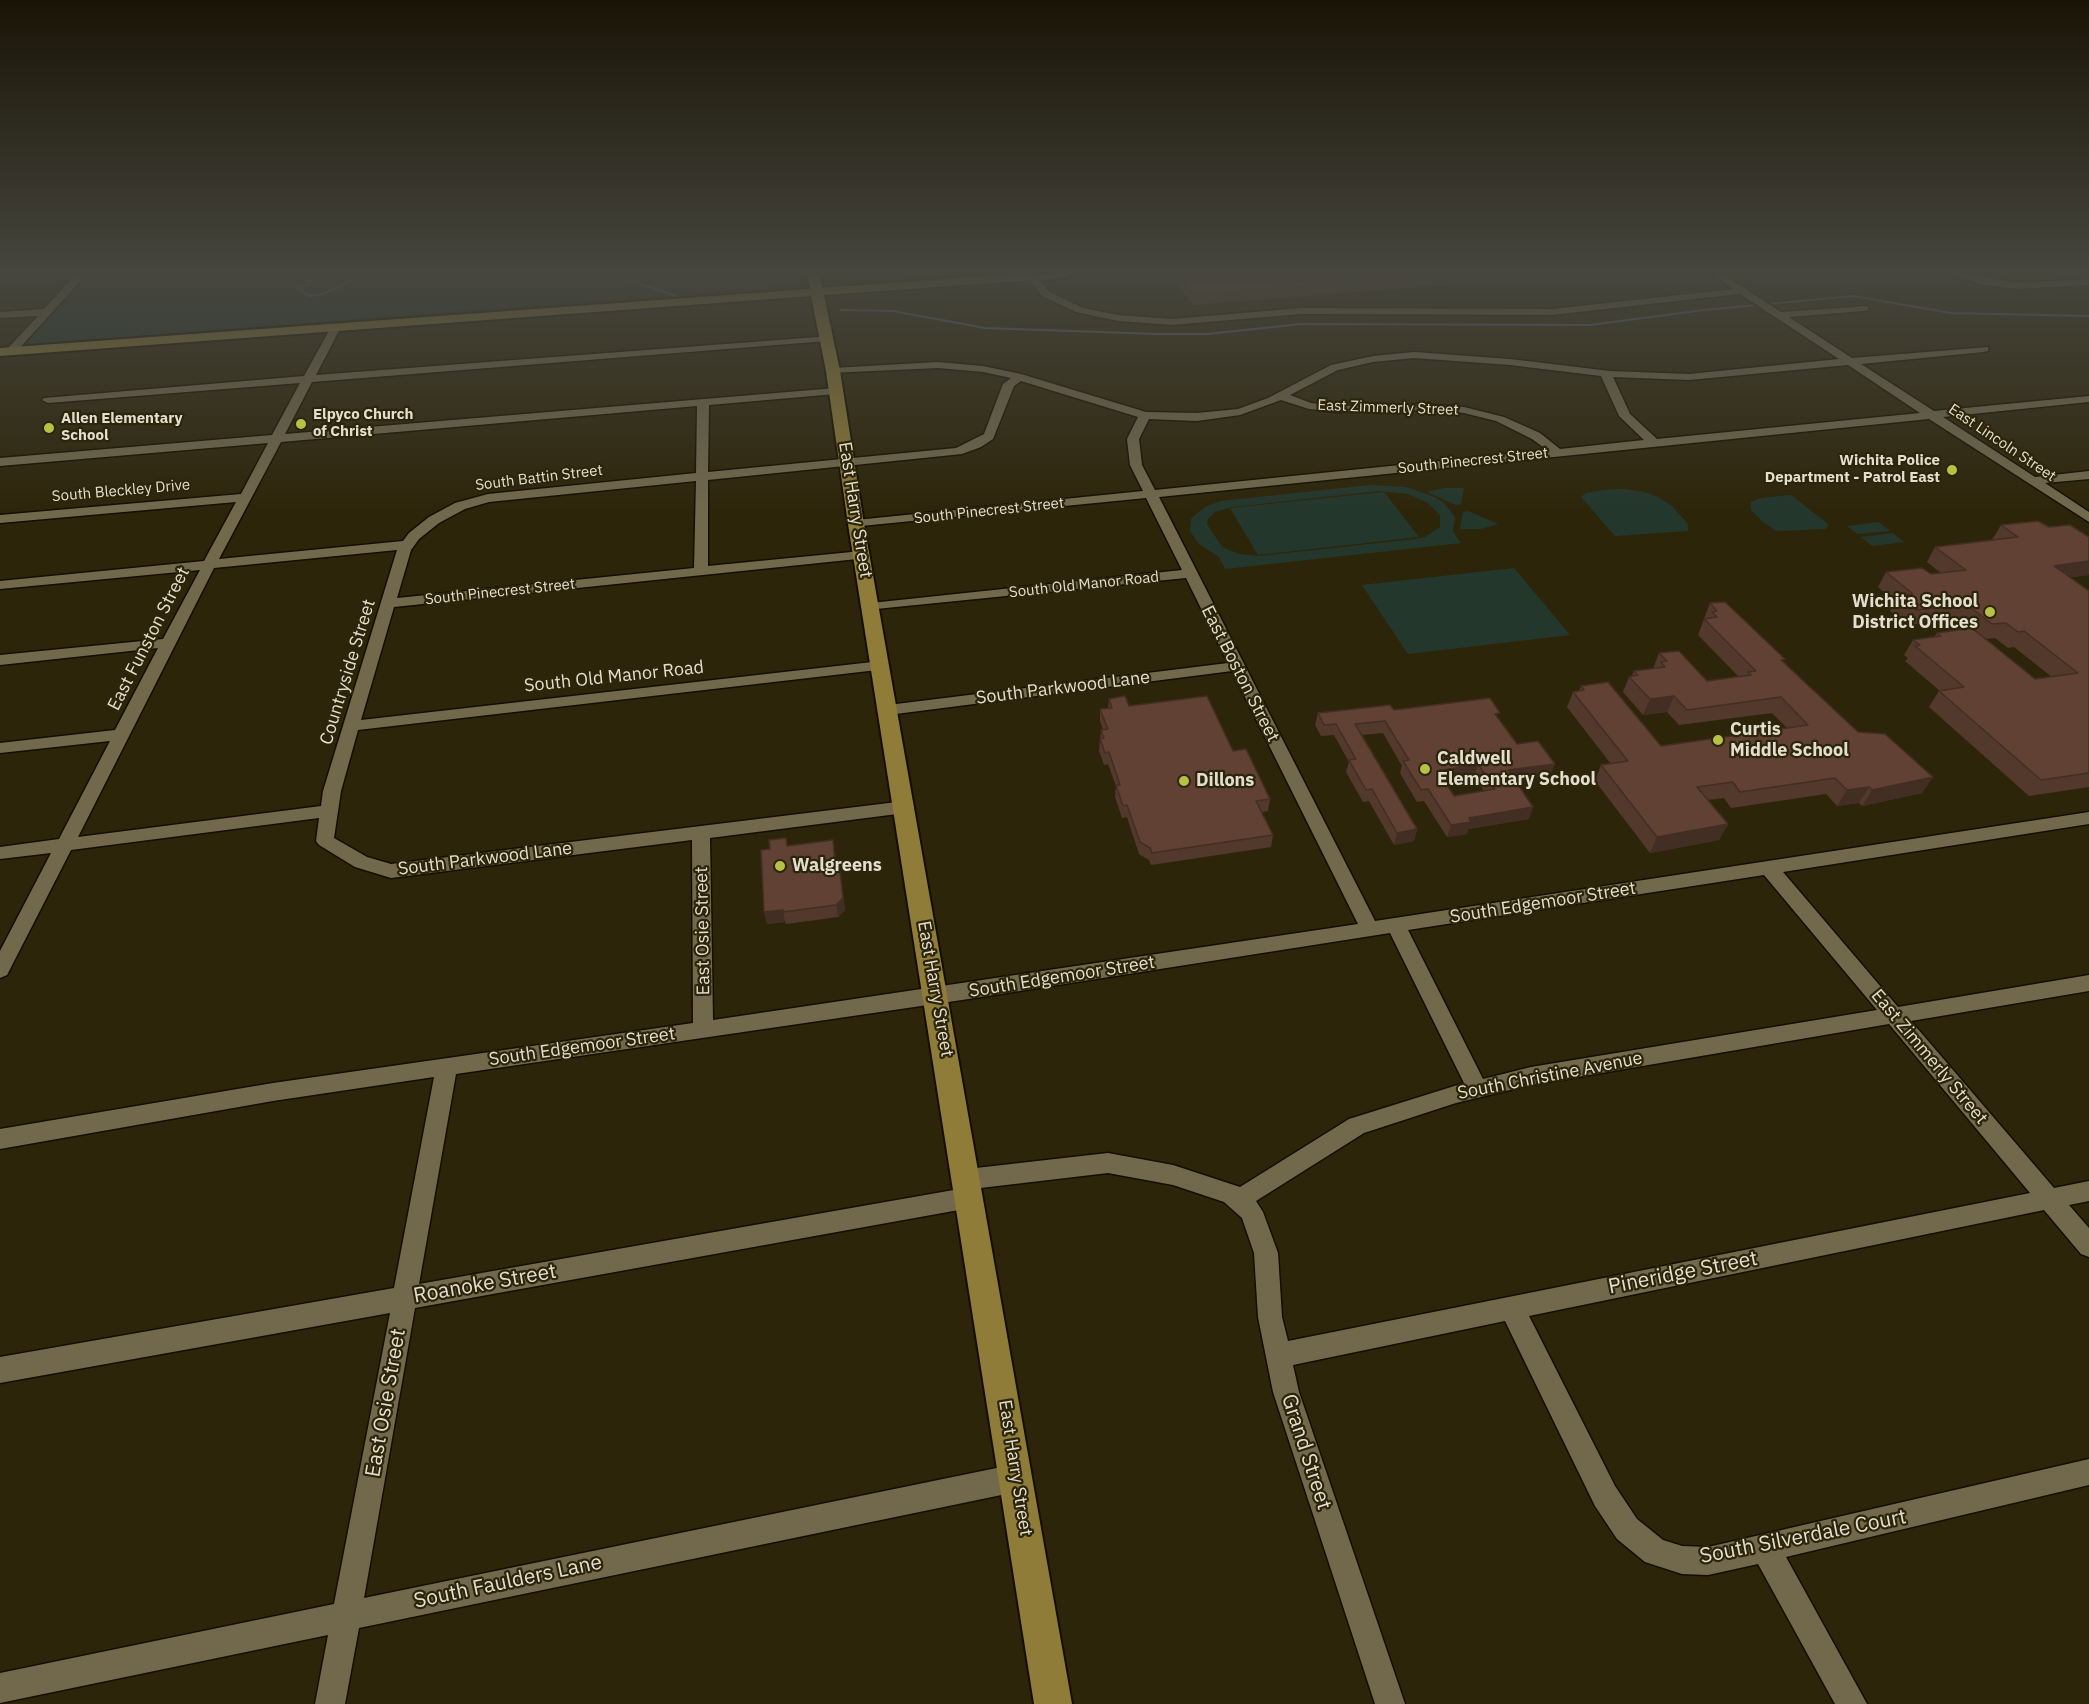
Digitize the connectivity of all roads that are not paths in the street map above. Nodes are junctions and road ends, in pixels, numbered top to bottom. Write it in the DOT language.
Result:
graph roads {
  1 [pos="322,354"];
  2 [pos="631,354"];
  3 [pos="830,354"];
  4 [pos="1840,354"];
  5 [pos="1938,354"];
  6 [pos="1853,362"];
  7 [pos="1606,373"];
  8 [pos="1020,377"];
  9 [pos="308,379"];
  10 [pos="835,381"];
  11 [pos="1281,396"];
  12 [pos="2089,399"];
  13 [pos="48,400"];
  14 [pos="703,402"];
  15 [pos="1145,415"];
  16 [pos="1934,416"];
  17 [pos="276,438"];
  18 [pos="1654,443"];
  19 [pos="1558,453"];
  20 [pos="0,462"];
  21 [pos="846,462"];
  22 [pos="2089,475"];
  23 [pos="702,478"];
  24 [pos="2031,481"];
  25 [pos="1151,494"];
  26 [pos="245,497"];
  27 [pos="2089,518"];
  28 [pos="0,519"];
  29 [pos="856,524"];
  30 [pos="407,545"];
  31 [pos="862,555"];
  32 [pos="209,564"];
  33 [pos="701,572"];
  34 [pos="1189,573"];
  35 [pos="0,585"];
  36 [pos="390,603"];
  37 [pos="871,607"];
  38 [pos="168,643"];
  39 [pos="0,660"];
  40 [pos="881,666"];
  41 [pos="1237,666"];
  42 [pos="888,710"];
  43 [pos="351,726"];
  44 [pos="121,735"];
  45 [pos="0,748"];
  46 [pos="904,807"];
  47 [pos="329,811"];
  48 [pos="2089,818"];
  49 [pos="701,832"];
  50 [pos="65,845"];
  51 [pos="0,853"];
  52 [pos="1769,868"];
  53 [pos="1396,925"];
  54 [pos="1370,929"];
  55 [pos="0,970"];
  56 [pos="2089,983"];
  57 [pos="937,995"];
  58 [pos="1894,1015"];
  59 [pos="703,1029"];
  60 [pos="447,1067"];
  61 [pos="1477,1089"];
  62 [pos="0,1139"];
  63 [pos="969,1188"];
  64 [pos="2089,1191"];
  65 [pos="2050,1199"];
  66 [pos="1238,1200"];
  67 [pos="2089,1246"];
  68 [pos="405,1299"];
  69 [pos="1512,1308"];
  70 [pos="1278,1355"];
  71 [pos="0,1370"];
  72 [pos="2089,1472"];
  73 [pos="1016,1478"];
  74 [pos="1765,1548"];
  75 [pos="346,1615"];
  76 [pos="0,1688"];
  77 [pos="330,1704"];
  78 [pos="1053,1704"];
  79 [pos="1390,1704"];
  80 [pos="1852,1704"];
  1 -- 9 [label="street, East Funston Street"];
  2 -- 9 [label="street"];
  3 -- 10 [label="main road, East Harry Street"];
  4 -- 6 [label="street, East Lincoln Street"];
  5 -- 6 [label="street"];
  6 -- 7 [label="street"];
  6 -- 16 [label="street, East Lincoln Street"];
  7 -- 11 [label="street"];
  7 -- 18 [label="street"];
  8 -- 10 [label="street"];
  8 -- 15 [label="street"];
  8 -- 21 [label="street, South Battin Street"];
  9 -- 13 [label="street"];
  9 -- 17 [label="street, East Funston Street"];
  10 -- 14 [label="street"];
  10 -- 21 [label="main road, East Harry Street"];
  11 -- 15 [label="street"];
  11 -- 19 [label="street, East Zimmerly Street"];
  12 -- 16 [label="street, South Pinecrest Street"];
  14 -- 17 [label="street"];
  14 -- 23 [label="street"];
  15 -- 25 [label="street, East Boston Street"];
  16 -- 18 [label="street, South Pinecrest Street"];
  16 -- 24 [label="street, East Lincoln Street"];
  17 -- 20 [label="street"];
  17 -- 26 [label="street, East Funston Street"];
  18 -- 19 [label="street, South Pinecrest Street"];
  19 -- 25 [label="street, South Pinecrest Street"];
  21 -- 23 [label="street, South Battin Street"];
  21 -- 29 [label="main road, East Harry Street"];
  22 -- 24 [label="street"];
  23 -- 30 [label="street, South Battin Street"];
  23 -- 33 [label="street"];
  24 -- 27 [label="street, East Lincoln Street"];
  25 -- 29 [label="street, South Pinecrest Street"];
  25 -- 34 [label="street, East Boston Street"];
  26 -- 28 [label="street, South Bleckley Drive"];
  26 -- 32 [label="street, East Funston Street"];
  29 -- 31 [label="main road, East Harry Street"];
  30 -- 32 [label="street"];
  30 -- 36 [label="street, Countryside Street"];
  31 -- 33 [label="street, South Pinecrest Street"];
  31 -- 37 [label="main road, East Harry Street"];
  32 -- 35 [label="street"];
  32 -- 38 [label="street, East Funston Street"];
  33 -- 36 [label="street, South Pinecrest Street"];
  34 -- 37 [label="street, South Old Manor Road"];
  34 -- 41 [label="street, East Boston Street"];
  36 -- 43 [label="street, Countryside Street"];
  37 -- 40 [label="main road, East Harry Street"];
  38 -- 39 [label="street"];
  38 -- 44 [label="street, East Funston Street"];
  40 -- 42 [label="main road, East Harry Street"];
  40 -- 43 [label="street, South Old Manor Road"];
  41 -- 42 [label="street, South Parkwood Lane"];
  41 -- 54 [label="street, East Boston Street"];
  42 -- 46 [label="main road, East Harry Street"];
  43 -- 47 [label="street, Countryside Street"];
  44 -- 45 [label="street"];
  44 -- 50 [label="street, East Funston Street"];
  46 -- 49 [label="street, South Parkwood Lane"];
  46 -- 57 [label="main road, East Harry Street"];
  47 -- 49 [label="street, South Parkwood Lane"];
  47 -- 50 [label="street"];
  48 -- 52 [label="street, South Edgemoor Street"];
  49 -- 59 [label="street, East Osie Street"];
  50 -- 51 [label="street"];
  50 -- 55 [label="street, East Funston Street"];
  52 -- 53 [label="street, South Edgemoor Street"];
  52 -- 58 [label="street, East Zimmerly Street"];
  53 -- 54 [label="street, South Edgemoor Street"];
  53 -- 61 [label="street"];
  54 -- 57 [label="street, South Edgemoor Street"];
  56 -- 58 [label="street, South Christine Avenue"];
  57 -- 59 [label="street, South Edgemoor Street"];
  57 -- 63 [label="main road, East Harry Street"];
  58 -- 61 [label="street, South Christine Avenue"];
  58 -- 65 [label="street, East Zimmerly Street"];
  59 -- 60 [label="street, South Edgemoor Street"];
  60 -- 62 [label="street, South Edgemoor Street"];
  60 -- 68 [label="street, East Osie Street"];
  61 -- 66 [label="street, South Christine Avenue"];
  63 -- 66 [label="street"];
  63 -- 68 [label="street, Roanoke Street"];
  63 -- 73 [label="main road, East Harry Street"];
  64 -- 65 [label="street, Pineridge Street"];
  65 -- 67 [label="street, East Zimmerly Street"];
  65 -- 69 [label="street, Pineridge Street"];
  66 -- 70 [label="street, Grand Street"];
  68 -- 71 [label="street, Roanoke Street"];
  68 -- 75 [label="street, East Osie Street"];
  69 -- 70 [label="street, Pineridge Street"];
  69 -- 74 [label="street, South Silverdale Court"];
  70 -- 79 [label="street, Grand Street"];
  72 -- 74 [label="street, South Silverdale Court"];
  73 -- 75 [label="street, South Faulders Lane"];
  73 -- 78 [label="main road, East Harry Street"];
  74 -- 80 [label="street"];
  75 -- 76 [label="street, South Faulders Lane"];
  75 -- 77 [label="street, East Osie Street"];
}
